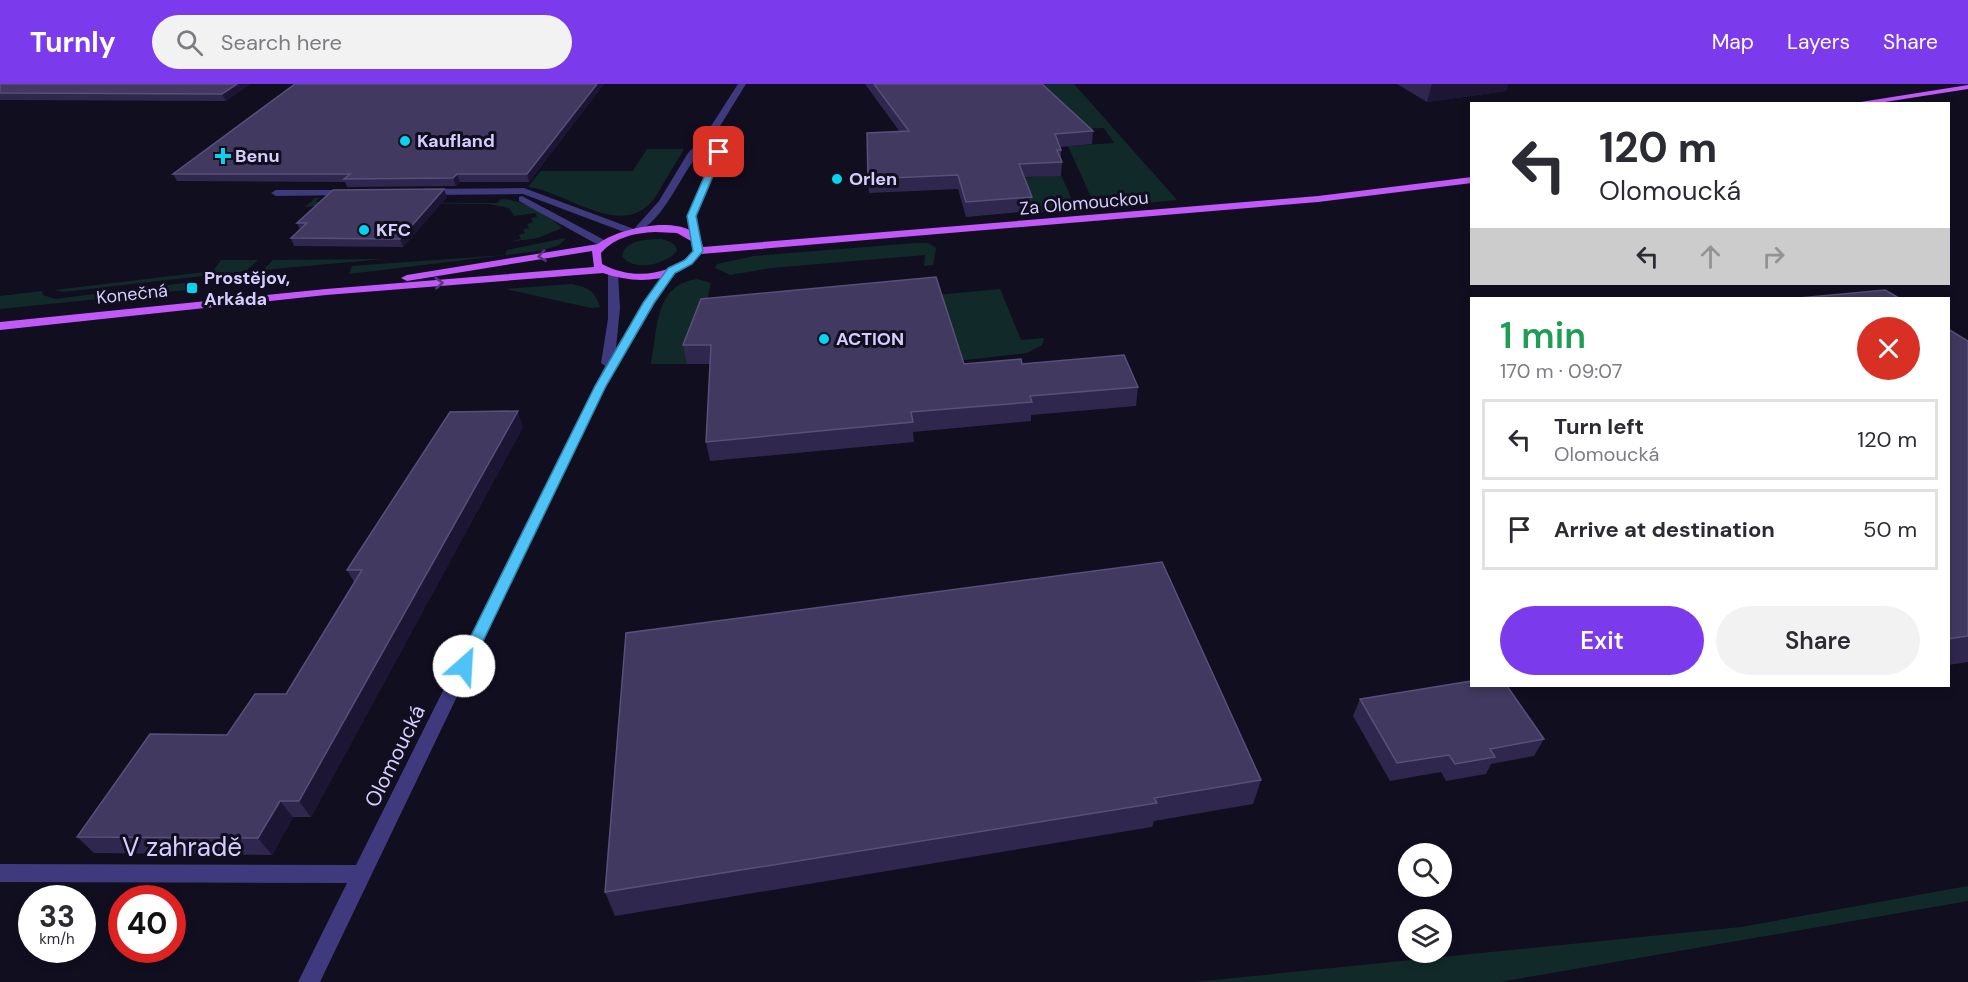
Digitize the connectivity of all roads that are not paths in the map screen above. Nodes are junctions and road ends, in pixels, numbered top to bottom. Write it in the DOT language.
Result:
graph roads {
  1 [pos="742,84"];
  2 [pos="1968,87"];
  3 [pos="1866,102"];
  4 [pos="707,139"];
  5 [pos="1470,180"];
  6 [pos="419,192"];
  7 [pos="453,192"];
  8 [pos="276,193"];
  9 [pos="361,193"];
  10 [pos="635,231"];
  11 [pos="602,246"];
  12 [pos="697,246"];
  13 [pos="671,271"];
  14 [pos="608,272"];
  15 [pos="339,291"];
  16 [pos="0,326"];
  17 [pos="600,386"];
  18 [pos="0,873"];
  19 [pos="364,874"];
  20 [pos="309,982"];
  1 -- 4 [label="street"];
  2 -- 3 [label="main road"];
  4 -- 10 [label="street"];
  4 -- 12 [label="street"];
  5 -- 12 [label="main road, Za Olomouckou"];
  6 -- 7 [label="street"];
  7 -- 10 [label="street"];
  7 -- 11 [label="street"];
  8 -- 9 [label="street"];
  10 -- 11 [label="main road"];
  10 -- 12 [label="main road"];
  11 -- 14 [label="main road, Olomoucká"];
  11 -- 15 [label="main road, Konečná, one-way"];
  12 -- 13 [label="main road, Olomoucká"];
  13 -- 14 [label="main road, Olomoucká"];
  13 -- 17 [label="street, Olomoucká"];
  15 -- 14 [label="main road, Konečná, one-way"];
  14 -- 17 [label="street, Olomoucká"];
  15 -- 16 [label="main road, Konečná"];
  17 -- 19 [label="street, Olomoucká"];
  18 -- 19 [label="street, V zahradě"];
  19 -- 20 [label="street, Olomoucká"];
}
